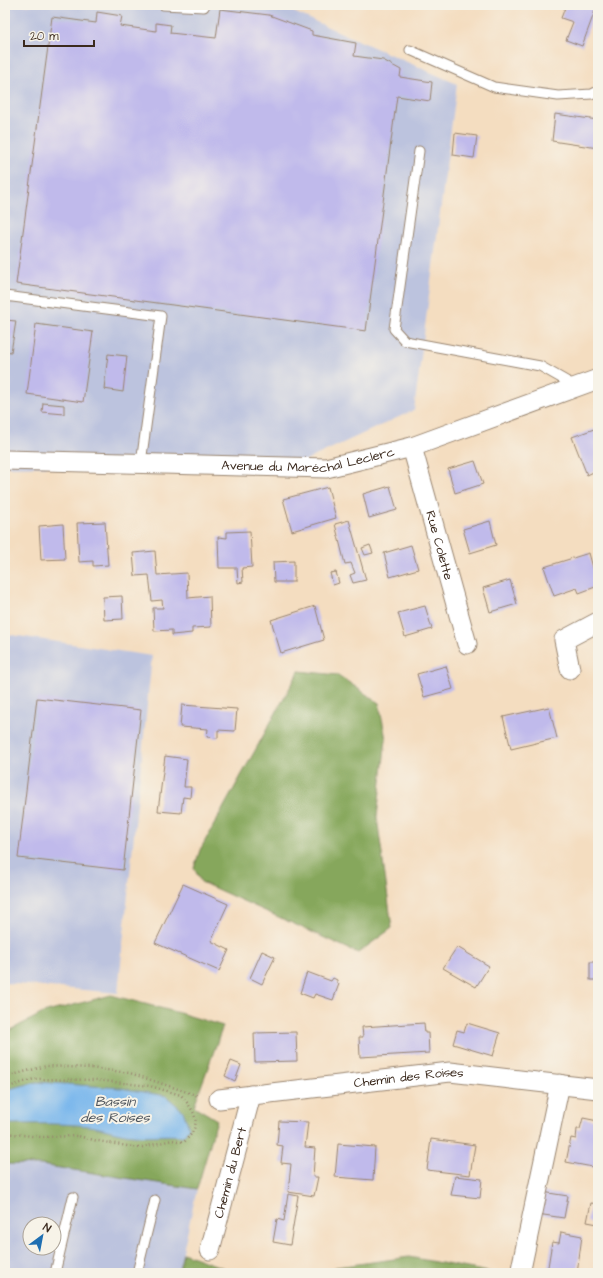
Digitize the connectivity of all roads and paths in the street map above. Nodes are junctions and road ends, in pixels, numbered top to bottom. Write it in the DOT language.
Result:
graph roads {
  1 [pos="163,5"];
  2 [pos="204,5"];
  3 [pos="410,50"];
  4 [pos="598,91"];
  5 [pos="419,151"];
  6 [pos="5,296"];
  7 [pos="598,379"];
  8 [pos="575,386"];
  9 [pos="412,446"];
  10 [pos="5,460"];
  11 [pos="141,463"];
  12 [pos="598,622"];
  13 [pos="467,644"];
  14 [pos="570,669"];
  15 [pos="5,1077"];
  16 [pos="560,1084"];
  17 [pos="5,1088"];
  18 [pos="598,1089"];
  19 [pos="251,1095"];
  20 [pos="219,1099"];
  21 [pos="5,1133"];
  22 [pos="73,1197"];
  23 [pos="155,1200"];
  24 [pos="210,1250"];
  25 [pos="521,1269"];
  26 [pos="55,1273"];
  27 [pos="137,1273"];
  1 -- 2 [label="lane"];
  3 -- 4 [label="lane"];
  5 -- 8 [label="lane"];
  6 -- 11 [label="lane"];
  7 -- 8 [label="street, Avenue du Maréchal Leclerc"];
  8 -- 9 [label="street, Avenue du Maréchal Leclerc"];
  9 -- 11 [label="street, Avenue du Maréchal Leclerc"];
  9 -- 13 [label="street, Rue Colette"];
  10 -- 11 [label="street, Avenue du Maréchal Leclerc"];
  12 -- 14 [label="street"];
  15 -- 20 [label="path"];
  16 -- 18 [label="street, Chemin des Roises"];
  16 -- 19 [label="street, Chemin des Roises"];
  16 -- 25 [label="street"];
  17 -- 21 [label="path"];
  19 -- 20 [label="street, Chemin des Roises"];
  19 -- 24 [label="street, Chemin du Bert"];
  22 -- 26 [label="lane"];
  23 -- 27 [label="lane"];
}
